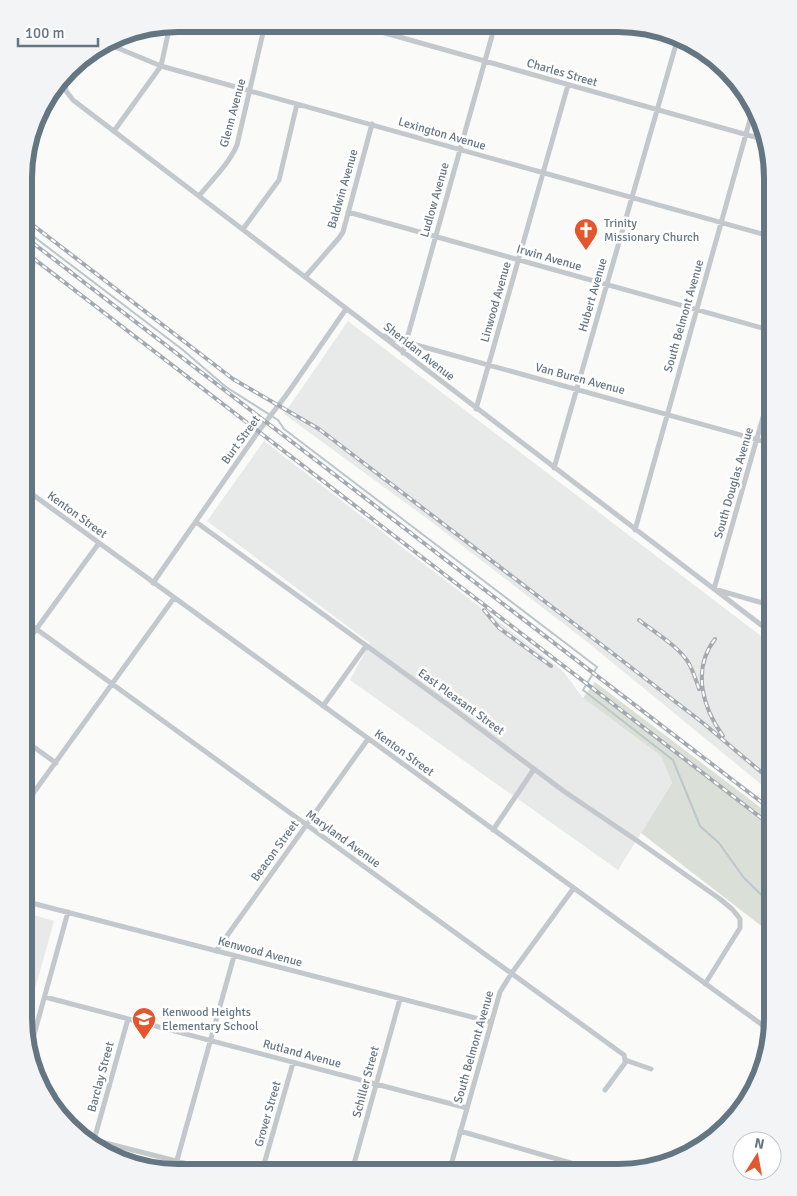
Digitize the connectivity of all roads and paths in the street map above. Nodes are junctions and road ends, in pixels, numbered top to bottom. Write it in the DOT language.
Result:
graph roads {
  1 [pos="263,32"];
  2 [pos="382,32"];
  3 [pos="493,32"];
  4 [pos="168,33"];
  5 [pos="676,45"];
  6 [pos="116,47"];
  7 [pos="485,61"];
  8 [pos="161,66"];
  9 [pos="568,85"];
  10 [pos="65,87"];
  11 [pos="250,90"];
  12 [pos="297,104"];
  13 [pos="657,110"];
  14 [pos="751,119"];
  15 [pos="372,124"];
  16 [pos="114,131"];
  17 [pos="746,134"];
  18 [pos="759,138"];
  19 [pos="460,149"];
  20 [pos="543,172"];
  21 [pos="199,196"];
  22 [pos="632,197"];
  23 [pos="348,212"];
  24 [pos="721,222"];
  25 [pos="242,229"];
  26 [pos="764,234"];
  27 [pos="435,237"];
  28 [pos="518,260"];
  29 [pos="305,278"];
  30 [pos="606,285"];
  31 [pos="346,309"];
  32 [pos="696,310"];
  33 [pos="764,329"];
  34 [pos="381,336"];
  35 [pos="406,342"];
  36 [pos="403,353"];
  37 [pos="489,364"];
  38 [pos="577,389"];
  39 [pos="476,409"];
  40 [pos="667,414"];
  41 [pos="764,414"];
  42 [pos="757,439"];
  43 [pos="764,441"];
  44 [pos="554,468"];
  45 [pos="32,495"];
  46 [pos="196,522"];
  47 [pos="635,530"];
  48 [pos="99,544"];
  49 [pos="153,583"];
  50 [pos="714,589"];
  51 [pos="174,598"];
  52 [pos="764,603"];
  53 [pos="32,626"];
  54 [pos="764,627"];
  55 [pos="36,629"];
  56 [pos="32,635"];
  57 [pos="366,646"];
  58 [pos="112,684"];
  59 [pos="323,706"];
  60 [pos="368,739"];
  61 [pos="32,746"];
  62 [pos="56,763"];
  63 [pos="534,770"];
  64 [pos="32,795"];
  65 [pos="307,825"];
  66 [pos="493,830"];
  67 [pos="573,889"];
  68 [pos="32,903"];
  69 [pos="68,912"];
  70 [pos="216,951"];
  71 [pos="234,956"];
  72 [pos="511,974"];
  73 [pos="705,984"];
  74 [pos="45,997"];
  75 [pos="400,999"];
  76 [pos="128,1019"];
  77 [pos="491,1022"];
  78 [pos="764,1026"];
  79 [pos="34,1035"];
  80 [pos="211,1041"];
  81 [pos="625,1060"];
  82 [pos="293,1062"];
  83 [pos="651,1070"];
  84 [pos="376,1084"];
  85 [pos="605,1090"];
  86 [pos="467,1108"];
  87 [pos="460,1131"];
  88 [pos="95,1136"];
  89 [pos="104,1142"];
  90 [pos="177,1161"];
  91 [pos="188,1164"];
  92 [pos="264,1164"];
  93 [pos="354,1164"];
  94 [pos="451,1164"];
  95 [pos="574,1164"];
  1 -- 11 [label="street, Glenn Avenue"];
  2 -- 7 [label="street, Charles Street"];
  3 -- 7 [label="street, Ludlow Avenue"];
  4 -- 8 [label="street"];
  5 -- 13 [label="street, Hubert Avenue"];
  6 -- 8 [label="street, Lexington Avenue"];
  7 -- 9 [label="street, Charles Street"];
  7 -- 19 [label="street, Ludlow Avenue"];
  8 -- 11 [label="street, Lexington Avenue"];
  8 -- 16 [label="street"];
  9 -- 13 [label="street, Charles Street"];
  9 -- 20 [label="street, Linwood Avenue"];
  10 -- 16 [label="street, Sheridan Avenue"];
  11 -- 12 [label="street, Lexington Avenue"];
  11 -- 21 [label="street, Glenn Avenue"];
  12 -- 15 [label="street, Lexington Avenue"];
  12 -- 25 [label="street"];
  13 -- 17 [label="street, Charles Street"];
  13 -- 22 [label="street, Hubert Avenue"];
  14 -- 17 [label="street, South Belmont Avenue"];
  15 -- 19 [label="street, Lexington Avenue"];
  15 -- 23 [label="street, Baldwin Avenue"];
  16 -- 21 [label="street, Sheridan Avenue"];
  17 -- 18 [label="street, Charles Street"];
  17 -- 24 [label="street, South Belmont Avenue"];
  19 -- 20 [label="street, Lexington Avenue"];
  19 -- 27 [label="street, Ludlow Avenue"];
  20 -- 22 [label="street, Lexington Avenue"];
  20 -- 28 [label="street, Linwood Avenue"];
  21 -- 25 [label="street, Sheridan Avenue"];
  22 -- 24 [label="street, Lexington Avenue"];
  22 -- 30 [label="street, Hubert Avenue"];
  23 -- 27 [label="street, Irwin Avenue"];
  23 -- 29 [label="street, Baldwin Avenue"];
  24 -- 26 [label="street, Lexington Avenue"];
  24 -- 32 [label="street, South Belmont Avenue"];
  25 -- 29 [label="street, Sheridan Avenue"];
  27 -- 28 [label="street, Irwin Avenue"];
  27 -- 35 [label="street, Ludlow Avenue"];
  28 -- 30 [label="street, Irwin Avenue"];
  28 -- 37 [label="street, Linwood Avenue"];
  29 -- 31 [label="street, Sheridan Avenue"];
  30 -- 32 [label="street, Irwin Avenue"];
  30 -- 38 [label="street, Hubert Avenue"];
  31 -- 34 [label="street, Sheridan Avenue"];
  31 -- 46 [label="street, Burt Street"];
  32 -- 33 [label="street, Irwin Avenue"];
  32 -- 40 [label="street, South Belmont Avenue"];
  34 -- 35 [label="street, Van Buren Avenue"];
  34 -- 36 [label="street, Sheridan Avenue"];
  35 -- 36 [label="street, Ludlow Avenue"];
  35 -- 37 [label="street, Van Buren Avenue"];
  36 -- 39 [label="street, Sheridan Avenue"];
  37 -- 38 [label="street, Van Buren Avenue"];
  37 -- 39 [label="street, Linwood Avenue"];
  38 -- 40 [label="street, Van Buren Avenue"];
  38 -- 44 [label="street, Hubert Avenue"];
  39 -- 44 [label="street, Sheridan Avenue"];
  40 -- 42 [label="street, Van Buren Avenue"];
  40 -- 47 [label="street, South Belmont Avenue"];
  41 -- 42 [label="street, South Douglas Avenue"];
  42 -- 43 [label="street, Van Buren Avenue"];
  42 -- 50 [label="street, South Douglas Avenue"];
  44 -- 47 [label="street, Sheridan Avenue"];
  45 -- 48 [label="street, Kenton Street"];
  46 -- 49 [label="street, Burt Street"];
  46 -- 57 [label="street, East Pleasant Street"];
  47 -- 50 [label="street, Sheridan Avenue"];
  48 -- 49 [label="street, Kenton Street"];
  48 -- 55 [label="street"];
  49 -- 51 [label="street, Kenton Street"];
  50 -- 52 [label="street"];
  50 -- 54 [label="street, Sheridan Avenue"];
  51 -- 58 [label="street"];
  51 -- 59 [label="street, Kenton Street"];
  53 -- 55 [label="street, Maryland Avenue"];
  55 -- 56 [label="street"];
  55 -- 58 [label="street, Maryland Avenue"];
  57 -- 59 [label="street"];
  57 -- 63 [label="street, East Pleasant Street"];
  58 -- 62 [label="street"];
  58 -- 65 [label="street, Maryland Avenue"];
  59 -- 60 [label="street, Kenton Street"];
  60 -- 65 [label="street, Beacon Street"];
  60 -- 66 [label="street, Kenton Street"];
  61 -- 62 [label="street"];
  62 -- 64 [label="street"];
  63 -- 66 [label="street"];
  63 -- 73 [label="street, East Pleasant Street"];
  65 -- 70 [label="street, Beacon Street"];
  65 -- 72 [label="street, Maryland Avenue"];
  66 -- 67 [label="street, Kenton Street"];
  67 -- 72 [label="street, South Belmont Avenue"];
  67 -- 73 [label="street, Kenton Street"];
  68 -- 69 [label="street, Kenwood Avenue"];
  69 -- 70 [label="street, Kenwood Avenue"];
  69 -- 74 [label="street"];
  70 -- 71 [label="street, Kenwood Avenue"];
  71 -- 75 [label="street, Kenwood Avenue"];
  71 -- 80 [label="street"];
  72 -- 77 [label="street, South Belmont Avenue"];
  72 -- 81 [label="street, Maryland Avenue"];
  73 -- 78 [label="street, Kenton Street"];
  74 -- 76 [label="street, Rutland Avenue"];
  74 -- 79 [label="street"];
  75 -- 77 [label="street, Kenwood Avenue"];
  75 -- 84 [label="street, Schiller Street"];
  76 -- 80 [label="street, Rutland Avenue"];
  76 -- 88 [label="street, Barclay Street"];
  77 -- 86 [label="street, South Belmont Avenue"];
  80 -- 82 [label="street, Rutland Avenue"];
  80 -- 90 [label="street"];
  81 -- 83 [label="street, Maryland Avenue"];
  81 -- 85 [label="street"];
  82 -- 84 [label="street, Rutland Avenue"];
  82 -- 92 [label="street, Grover Street"];
  84 -- 86 [label="street, Rutland Avenue"];
  84 -- 93 [label="street, Schiller Street"];
  86 -- 87 [label="street, South Belmont Avenue"];
  87 -- 94 [label="street, South Belmont Avenue"];
  87 -- 95 [label="street"];
  89 -- 90 [label="street"];
  90 -- 91 [label="street"];
}
